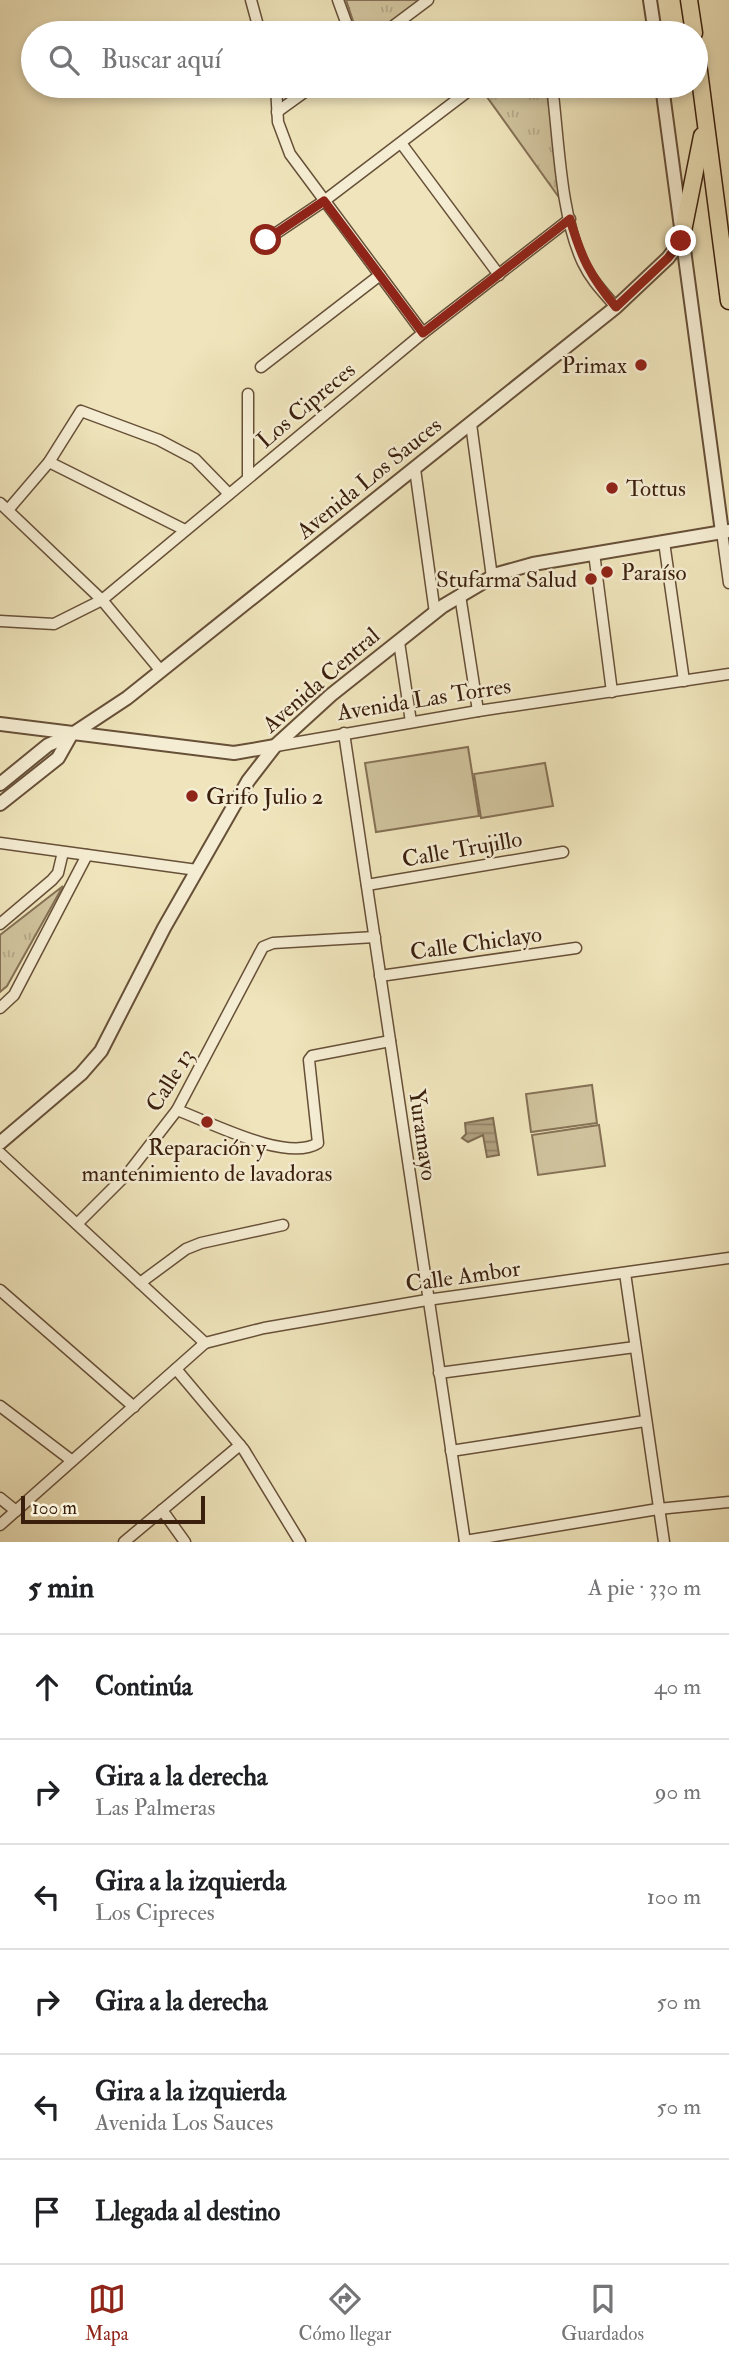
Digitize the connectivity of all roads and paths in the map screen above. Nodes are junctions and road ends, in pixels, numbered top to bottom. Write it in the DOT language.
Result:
graph roads {
  1 [pos="251,0"];
  2 [pos="338,0"];
  3 [pos="428,0"];
  4 [pos="650,0"];
  5 [pos="689,0"];
  6 [pos="257,21"];
  7 [pos="346,21"];
  8 [pos="400,21"];
  9 [pos="653,21"];
  10 [pos="692,21"];
  11 [pos="276,98"];
  12 [pos="296,98"];
  13 [pos="459,98"];
  14 [pos="554,98"];
  15 [pos="663,98"];
  16 [pos="703,98"];
  17 [pos="277,112"];
  18 [pos="705,112"];
  19 [pos="401,143"];
  20 [pos="324,201"];
  21 [pos="570,219"];
  22 [pos="266,240"];
  23 [pos="681,241"];
  24 [pos="380,275"];
  25 [pos="499,275"];
  26 [pos="729,302"];
  27 [pos="616,307"];
  28 [pos="423,333"];
  29 [pos="261,367"];
  30 [pos="248,394"];
  31 [pos="471,424"];
  32 [pos="49,461"];
  33 [pos="415,469"];
  34 [pos="248,478"];
  35 [pos="229,494"];
  36 [pos="4,506"];
  37 [pos="185,530"];
  38 [pos="726,532"];
  39 [pos="664,542"];
  40 [pos="594,554"];
  41 [pos="492,577"];
  42 [pos="729,583"];
  43 [pos="460,595"];
  44 [pos="102,600"];
  45 [pos="435,613"];
  46 [pos="0,621"];
  47 [pos="398,642"];
  48 [pos="161,671"];
  49 [pos="729,674"];
  50 [pos="684,681"];
  51 [pos="612,692"];
  52 [pos="478,711"];
  53 [pos="411,722"];
  54 [pos="0,724"];
  55 [pos="344,733"];
  56 [pos="71,735"];
  57 [pos="275,746"];
  58 [pos="0,784"];
  59 [pos="0,804"];
  60 [pos="0,843"];
  61 [pos="63,852"];
  62 [pos="563,852"];
  63 [pos="87,855"];
  64 [pos="197,870"];
  65 [pos="367,885"];
  66 [pos="0,924"];
  67 [pos="375,937"];
  68 [pos="576,948"];
  69 [pos="380,976"];
  70 [pos="0,1008"];
  71 [pos="390,1041"];
  72 [pos="177,1110"];
  73 [pos="0,1143"];
  74 [pos="0,1153"];
  75 [pos="77,1224"];
  76 [pos="283,1224"];
  77 [pos="729,1258"];
  78 [pos="625,1273"];
  79 [pos="140,1283"];
  80 [pos="0,1290"];
  81 [pos="427,1300"];
  82 [pos="205,1343"];
  83 [pos="635,1347"];
  84 [pos="176,1369"];
  85 [pos="439,1373"];
  86 [pos="0,1406"];
  87 [pos="134,1407"];
  88 [pos="645,1421"];
  89 [pos="240,1445"];
  90 [pos="451,1451"];
  91 [pos="71,1460"];
  92 [pos="0,1498"];
  93 [pos="729,1502"];
  94 [pos="658,1509"];
  95 [pos="162,1510"];
  96 [pos="16,1511"];
  97 [pos="0,1525"];
  98 [pos="465,1541"];
  99 [pos="124,1542"];
  100 [pos="185,1542"];
  101 [pos="300,1542"];
  102 [pos="663,1542"];
  1 -- 6 [label="street"];
  2 -- 7 [label="street"];
  3 -- 8 [label="street"];
  4 -- 9 [label="street"];
  5 -- 10 [label="main road"];
  11 -- 17 [label="street"];
  12 -- 17 [label="street"];
  13 -- 19 [label="street"];
  14 -- 21 [label="street"];
  15 -- 23 [label="street"];
  16 -- 18 [label="main road"];
  17 -- 20 [label="street"];
  18 -- 23 [label="main road"];
  18 -- 26 [label="main road"];
  19 -- 20 [label="street"];
  19 -- 25 [label="street"];
  20 -- 22 [label="street"];
  20 -- 24 [label="street"];
  21 -- 25 [label="street, Los Cipreces"];
  21 -- 27 [label="street"];
  23 -- 27 [label="street, Avenida Los Sauces"];
  23 -- 38 [label="street"];
  24 -- 28 [label="street"];
  24 -- 29 [label="street"];
  25 -- 28 [label="street, Los Cipreces"];
  27 -- 31 [label="street, Avenida Los Sauces"];
  28 -- 34 [label="street, Los Cipreces"];
  30 -- 34 [label="street"];
  31 -- 33 [label="street, Avenida Los Sauces"];
  31 -- 41 [label="street"];
  32 -- 35 [label="street"];
  32 -- 36 [label="street"];
  32 -- 37 [label="street"];
  33 -- 45 [label="street"];
  33 -- 48 [label="street, Avenida Los Sauces"];
  34 -- 35 [label="street, Los Cipreces"];
  35 -- 37 [label="street, Los Cipreces"];
  36 -- 44 [label="street"];
  37 -- 44 [label="street, Los Cipreces"];
  38 -- 39 [label="street, Avenida Central"];
  38 -- 42 [label="street"];
  39 -- 40 [label="street, Avenida Central"];
  39 -- 50 [label="street"];
  40 -- 41 [label="street, Avenida Central"];
  40 -- 51 [label="street"];
  41 -- 43 [label="street, Avenida Central"];
  43 -- 45 [label="street, Avenida Central"];
  43 -- 52 [label="street"];
  44 -- 46 [label="street, Los Cipreces"];
  44 -- 48 [label="street"];
  45 -- 47 [label="street, Avenida Central"];
  47 -- 53 [label="street"];
  47 -- 57 [label="street, Avenida Central"];
  48 -- 56 [label="street, Avenida Los Sauces"];
  49 -- 50 [label="street, Avenida Las Torres"];
  50 -- 51 [label="street, Avenida Las Torres"];
  51 -- 52 [label="street, Avenida Las Torres"];
  52 -- 53 [label="street, Avenida Las Torres"];
  53 -- 55 [label="street, Avenida Las Torres"];
  54 -- 56 [label="street, Avenida Las Torres"];
  55 -- 57 [label="street, Avenida Las Torres"];
  55 -- 65 [label="street, Yuramayo"];
  56 -- 57 [label="street, Avenida Las Torres"];
  56 -- 58 [label="street, Avenida Los Sauces"];
  56 -- 59 [label="street, Avenida Los Sauces"];
  57 -- 64 [label="street, Avenida Central"];
  60 -- 61 [label="street"];
  61 -- 63 [label="street"];
  61 -- 66 [label="street"];
  62 -- 65 [label="street, Calle Trujillo"];
  63 -- 64 [label="street"];
  63 -- 70 [label="street"];
  64 -- 73 [label="street, Avenida Central"];
  65 -- 67 [label="street, Yuramayo"];
  67 -- 69 [label="street, Yuramayo"];
  67 -- 72 [label="street, Calle 13"];
  68 -- 69 [label="street, Calle Chiclayo"];
  69 -- 71 [label="street, Yuramayo"];
  71 -- 72 [label="street"];
  71 -- 81 [label="street, Yuramayo"];
  72 -- 75 [label="street, Calle 13"];
  74 -- 75 [label="street"];
  75 -- 79 [label="street"];
  76 -- 79 [label="street"];
  77 -- 78 [label="street, Calle Ambor"];
  78 -- 81 [label="street, Calle Ambor"];
  78 -- 83 [label="street"];
  79 -- 82 [label="street"];
  80 -- 87 [label="street"];
  81 -- 82 [label="street, Calle Ambor"];
  81 -- 85 [label="street, Yuramayo"];
  82 -- 84 [label="street"];
  83 -- 85 [label="street"];
  83 -- 88 [label="street"];
  84 -- 87 [label="street"];
  84 -- 89 [label="street"];
  85 -- 90 [label="street, Yuramayo"];
  86 -- 91 [label="street"];
  87 -- 91 [label="street"];
  88 -- 90 [label="street"];
  88 -- 94 [label="street"];
  89 -- 95 [label="street"];
  89 -- 101 [label="street"];
  90 -- 98 [label="street, Yuramayo"];
  91 -- 96 [label="street"];
  92 -- 96 [label="street"];
  93 -- 94 [label="street"];
  94 -- 98 [label="street"];
  94 -- 102 [label="street"];
  95 -- 99 [label="street"];
  95 -- 100 [label="street"];
  96 -- 97 [label="street"];
}
